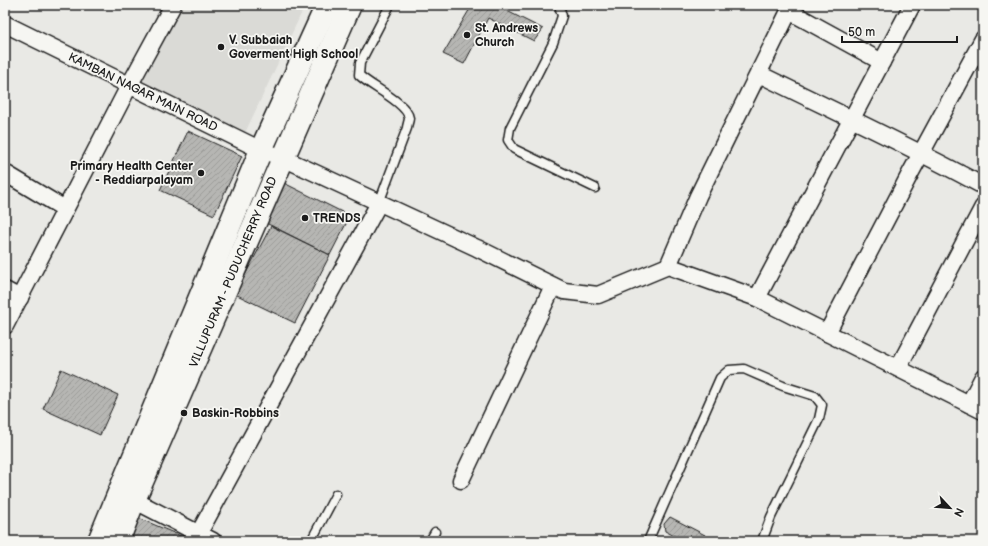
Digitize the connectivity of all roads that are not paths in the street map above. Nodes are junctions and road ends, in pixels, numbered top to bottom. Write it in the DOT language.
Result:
graph roads {
  1 [pos="173,5"];
  2 [pos="327,5"];
  3 [pos="350,5"];
  4 [pos="390,5"];
  5 [pos="559,5"];
  6 [pos="912,5"];
  7 [pos="790,8"];
  8 [pos="5,24"];
  9 [pos="983,39"];
  10 [pos="882,62"];
  11 [pos="759,74"];
  12 [pos="129,86"];
  13 [pos="851,120"];
  14 [pos="261,150"];
  15 [pos="922,152"];
  16 [pos="283,158"];
  17 [pos="5,174"];
  18 [pos="983,186"];
  19 [pos="595,188"];
  20 [pos="379,203"];
  21 [pos="983,207"];
  22 [pos="65,209"];
  23 [pos="668,266"];
  24 [pos="553,286"];
  25 [pos="5,290"];
  26 [pos="20,298"];
  27 [pos="757,298"];
  28 [pos="5,326"];
  29 [pos="827,333"];
  30 [pos="898,368"];
  31 [pos="983,378"];
  32 [pos="969,404"];
  33 [pos="983,411"];
  34 [pos="461,480"];
  35 [pos="336,494"];
  36 [pos="127,496"];
  37 [pos="435,532"];
  38 [pos="199,533"];
  39 [pos="98,541"];
  40 [pos="118,541"];
  41 [pos="213,541"];
  42 [pos="311,541"];
  43 [pos="430,541"];
  44 [pos="648,541"];
  45 [pos="762,541"];
  1 -- 12 [label="street"];
  2 -- 14 [label="highway, VILLUPURAM - PUDUCHERRY ROAD"];
  3 -- 16 [label="highway, VILLUPURAM - PUDUCHERRY ROAD"];
  4 -- 20 [label="lane"];
  5 -- 19 [label="lane"];
  6 -- 10 [label="street"];
  7 -- 10 [label="street"];
  7 -- 11 [label="street"];
  8 -- 12 [label="street, KAMBAN NAGAR MAIN ROAD"];
  9 -- 15 [label="street"];
  10 -- 13 [label="street"];
  11 -- 13 [label="street"];
  11 -- 23 [label="street"];
  12 -- 14 [label="street, KAMBAN NAGAR MAIN ROAD"];
  12 -- 22 [label="street"];
  13 -- 15 [label="street"];
  13 -- 27 [label="street"];
  14 -- 16 [label="street, KAMBAN NAGAR MAIN ROAD"];
  14 -- 36 [label="highway, VILLUPURAM - PUDUCHERRY ROAD"];
  15 -- 18 [label="street"];
  15 -- 29 [label="street"];
  16 -- 20 [label="street, KAMBAN NAGAR MAIN ROAD"];
  16 -- 36 [label="highway, VILLUPURAM - PUDUCHERRY ROAD"];
  17 -- 22 [label="street"];
  20 -- 24 [label="street, KAMBAN NAGAR MAIN ROAD"];
  20 -- 38 [label="street"];
  21 -- 30 [label="street"];
  22 -- 26 [label="street"];
  23 -- 24 [label="street, KAMBAN NAGAR MAIN ROAD"];
  23 -- 27 [label="street"];
  24 -- 34 [label="street"];
  25 -- 26 [label="street"];
  26 -- 28 [label="street"];
  27 -- 29 [label="street"];
  29 -- 30 [label="street"];
  30 -- 32 [label="street"];
  31 -- 32 [label="street"];
  32 -- 33 [label="street"];
  35 -- 42 [label="lane"];
  36 -- 38 [label="street"];
  36 -- 39 [label="highway, VILLUPURAM - PUDUCHERRY ROAD"];
  36 -- 40 [label="highway, VILLUPURAM - PUDUCHERRY ROAD"];
  37 -- 43 [label="lane"];
  38 -- 41 [label="street"];
  44 -- 45 [label="lane"];
}
